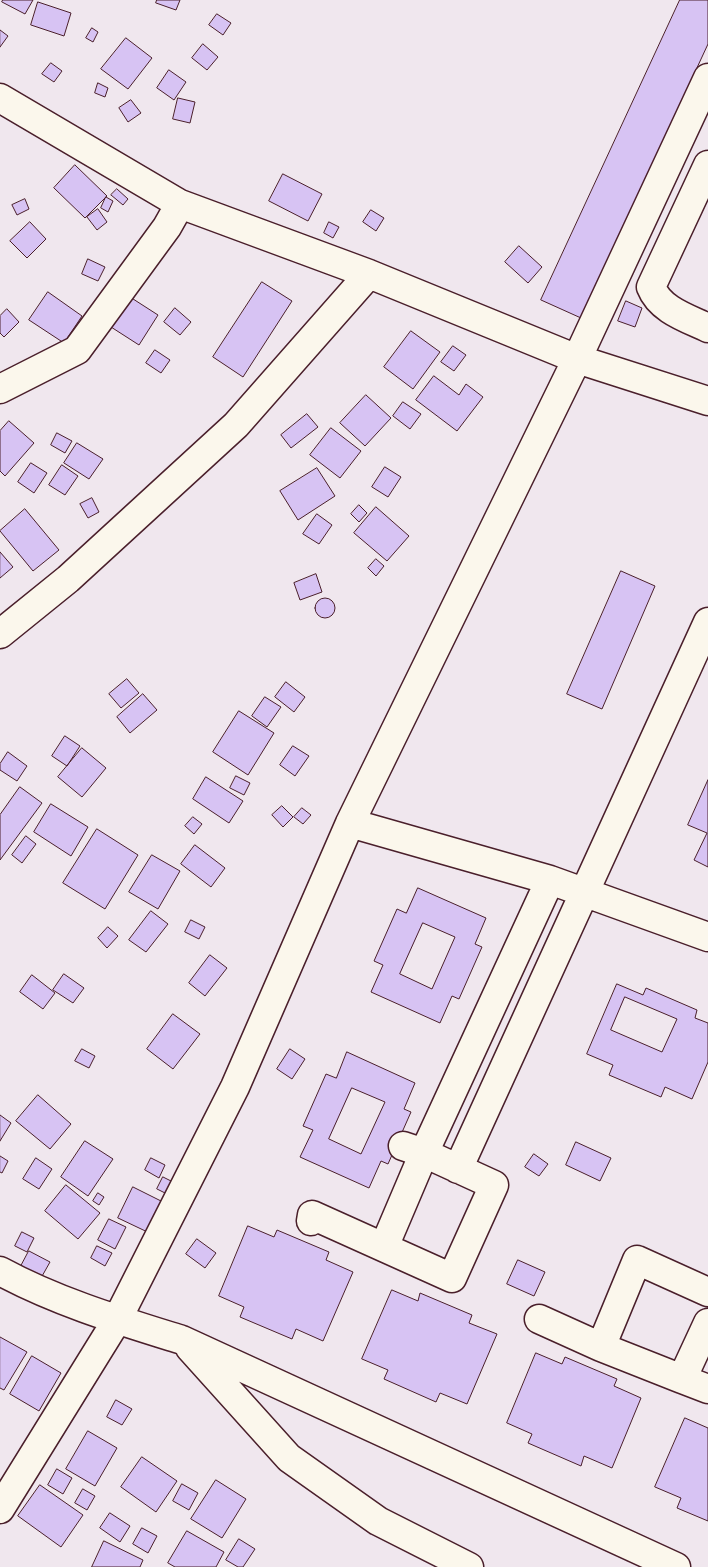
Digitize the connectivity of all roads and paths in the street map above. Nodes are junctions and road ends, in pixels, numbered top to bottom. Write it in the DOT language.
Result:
graph roads {
  1 [pos="708,78"];
  2 [pos="0,98"];
  3 [pos="708,165"];
  4 [pos="180,204"];
  5 [pos="369,274"];
  6 [pos="708,328"];
  7 [pos="577,359"];
  8 [pos="0,390"];
  9 [pos="708,402"];
  10 [pos="708,622"];
  11 [pos="0,634"];
  12 [pos="350,823"];
  13 [pos="550,880"];
  14 [pos="585,892"];
  15 [pos="708,937"];
  16 [pos="413,1150"];
  17 [pos="458,1169"];
  18 [pos="311,1220"];
  19 [pos="384,1247"];
  20 [pos="0,1272"];
  21 [pos="708,1292"];
  22 [pos="539,1319"];
  23 [pos="117,1320"];
  24 [pos="708,1323"];
  25 [pos="182,1340"];
  26 [pos="601,1347"];
  27 [pos="682,1379"];
  28 [pos="708,1389"];
  29 [pos="0,1509"];
  30 [pos="469,1567"];
  31 [pos="676,1567"];
  1 -- 7 [label="street"];
  2 -- 4 [label="street"];
  3 -- 6 [label="street"];
  4 -- 5 [label="street"];
  4 -- 8 [label="street"];
  5 -- 7 [label="street"];
  5 -- 11 [label="street"];
  7 -- 9 [label="street"];
  7 -- 12 [label="street"];
  10 -- 14 [label="street"];
  12 -- 13 [label="street"];
  12 -- 23 [label="street"];
  13 -- 14 [label="street"];
  13 -- 16 [label="street"];
  14 -- 15 [label="street"];
  14 -- 17 [label="street"];
  16 -- 17 [label="street"];
  16 -- 19 [label="street"];
  17 -- 19 [label="street"];
  18 -- 19 [label="street"];
  20 -- 23 [label="street"];
  21 -- 26 [label="street"];
  22 -- 26 [label="street"];
  23 -- 25 [label="street"];
  23 -- 29 [label="street"];
  24 -- 27 [label="street"];
  25 -- 30 [label="street"];
  25 -- 31 [label="street"];
  26 -- 27 [label="street"];
  27 -- 28 [label="street"];
}
